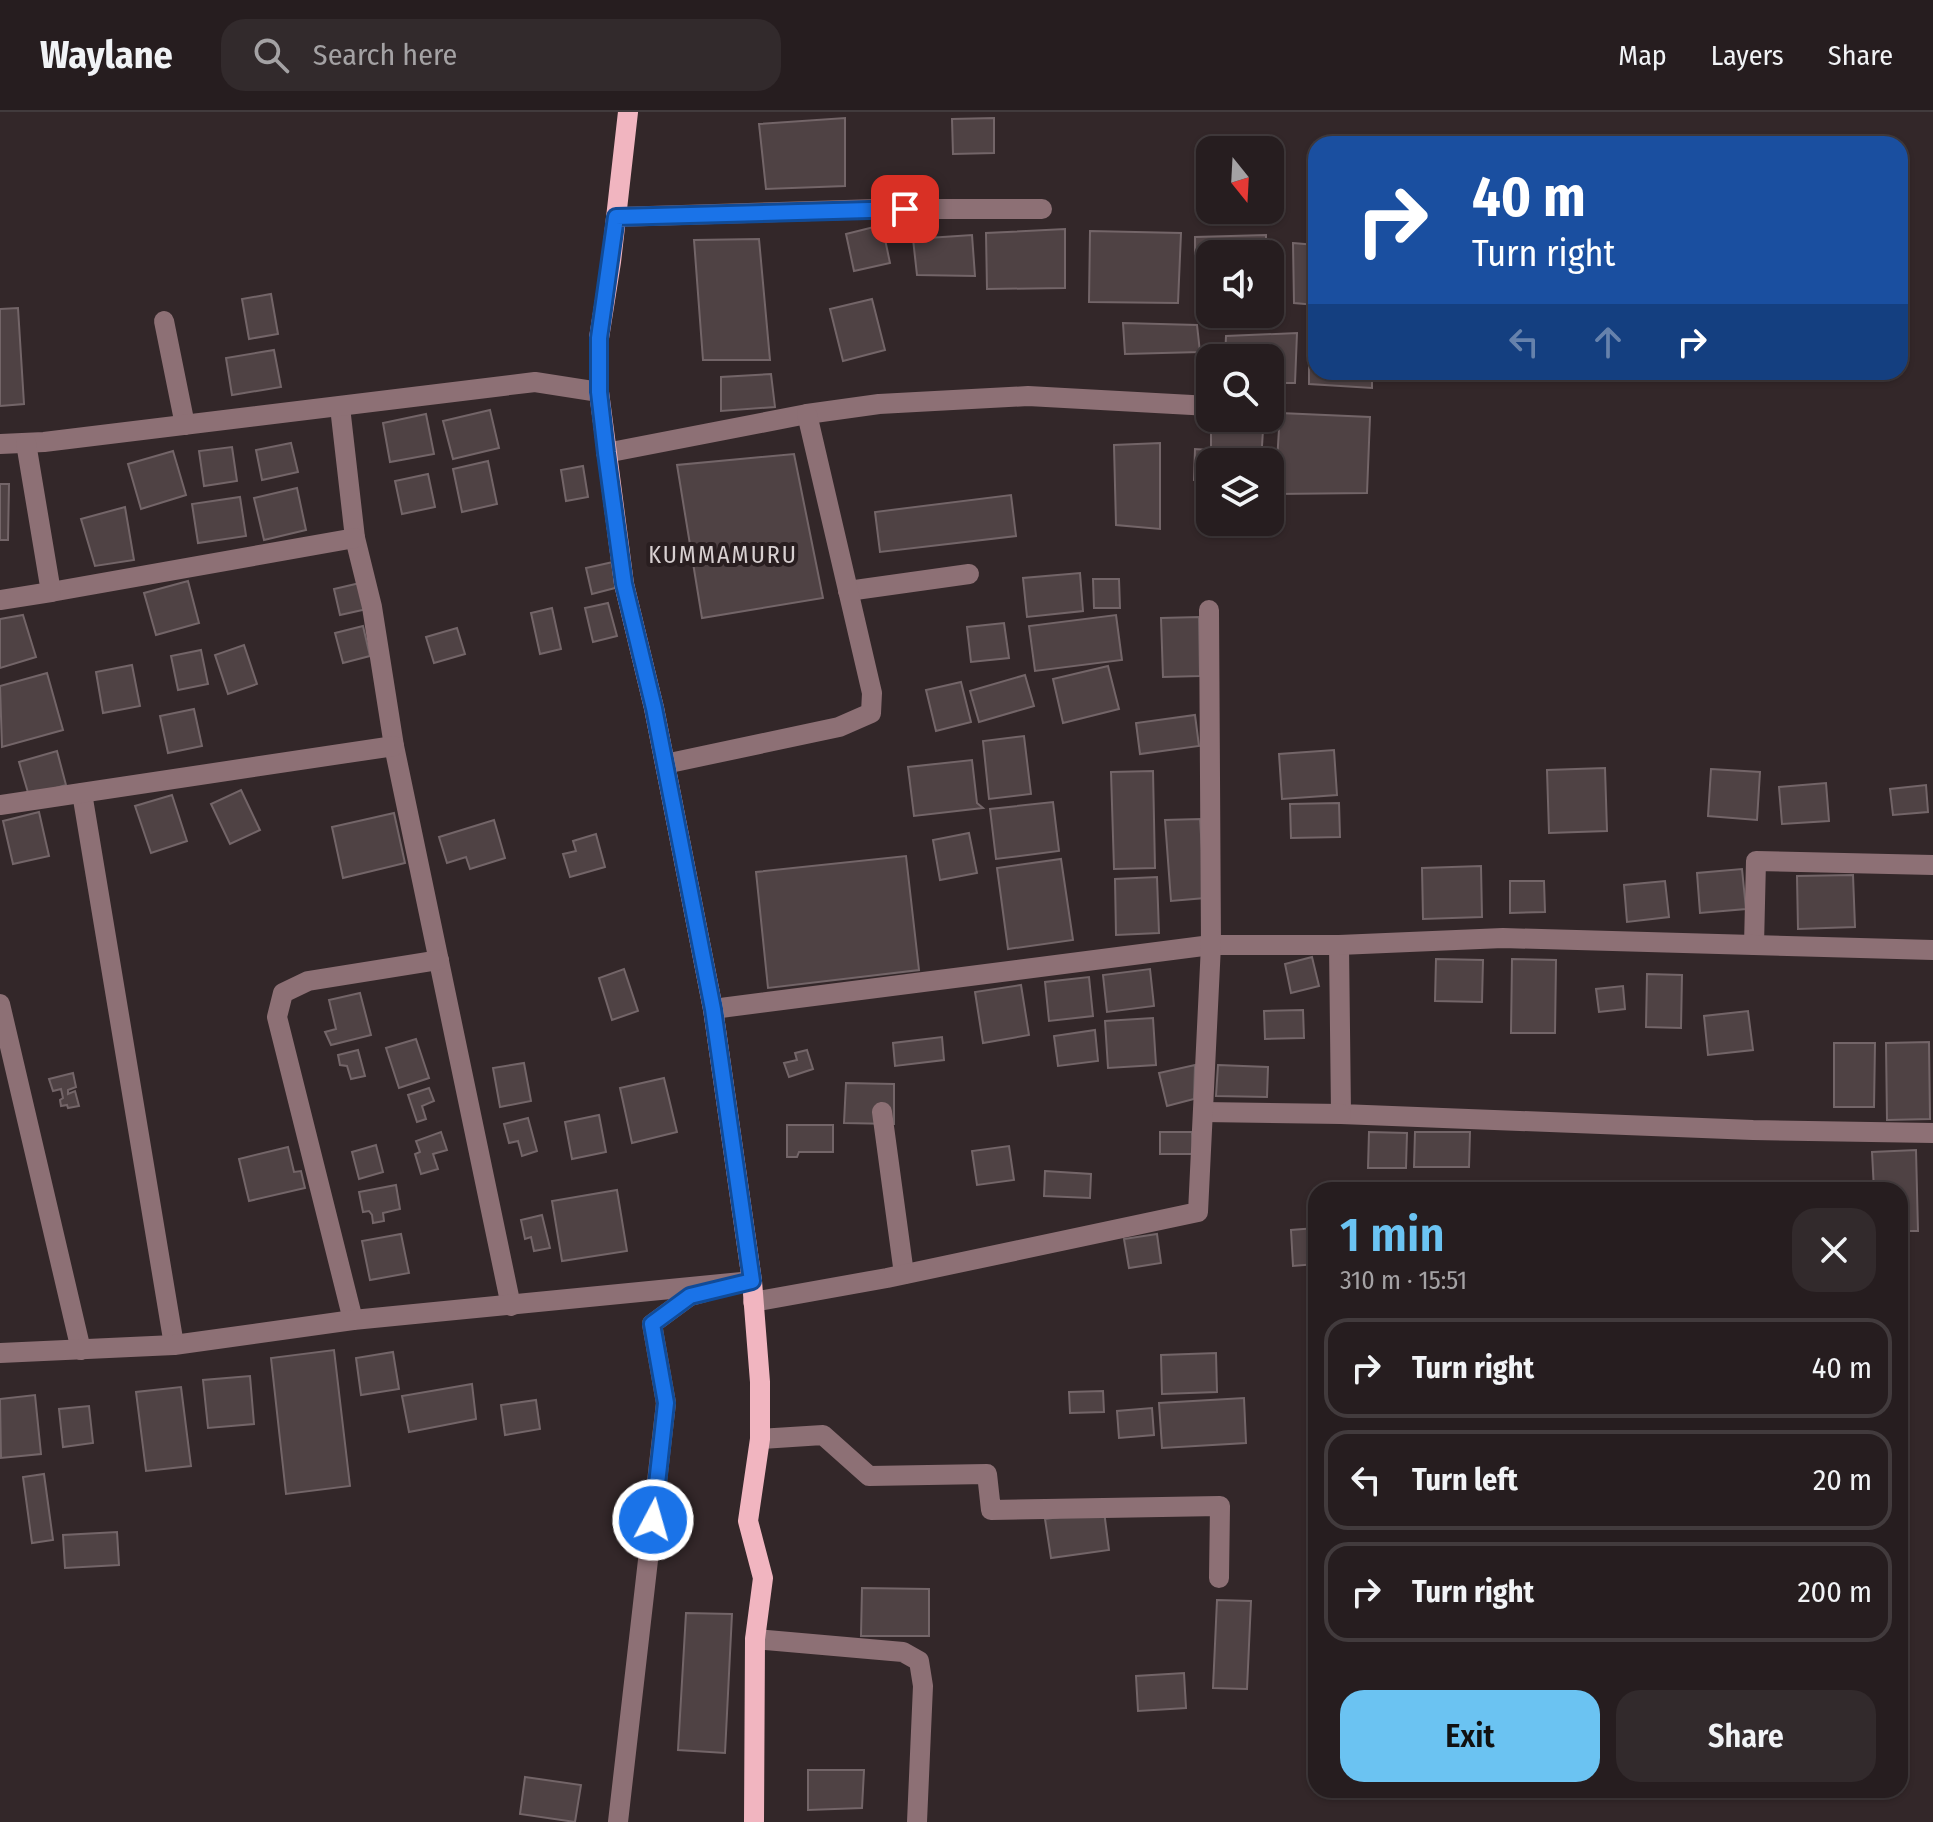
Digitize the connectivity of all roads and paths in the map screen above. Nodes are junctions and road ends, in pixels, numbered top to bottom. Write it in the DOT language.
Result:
graph roads {
  1 [pos="628,112"];
  2 [pos="1042,209"];
  3 [pos="616,217"];
  4 [pos="164,321"];
  5 [pos="599,392"];
  6 [pos="1196,405"];
  7 [pos="340,407"];
  8 [pos="807,414"];
  9 [pos="185,425"];
  10 [pos="26,443"];
  11 [pos="0,444"];
  12 [pos="606,453"];
  13 [pos="355,538"];
  14 [pos="969,574"];
  15 [pos="848,591"];
  16 [pos="51,592"];
  17 [pos="0,600"];
  18 [pos="1209,610"];
  19 [pos="394,746"];
  20 [pos="665,764"];
  21 [pos="82,793"];
  22 [pos="0,805"];
  23 [pos="1933,865"];
  24 [pos="1211,945"];
  25 [pos="1339,945"];
  26 [pos="1754,945"];
  27 [pos="1933,950"];
  28 [pos="439,960"];
  29 [pos="0,1004"];
  30 [pos="713,1009"];
  31 [pos="882,1112"];
  32 [pos="1203,1112"];
  33 [pos="1341,1114"];
  34 [pos="1933,1133"];
  35 [pos="904,1274"];
  36 [pos="752,1291"];
  37 [pos="511,1306"];
  38 [pos="353,1320"];
  39 [pos="174,1345"];
  40 [pos="81,1350"];
  41 [pos="0,1353"];
  42 [pos="760,1439"];
  43 [pos="1219,1578"];
  44 [pos="755,1639"];
  45 [pos="618,1822"];
  46 [pos="755,1822"];
  47 [pos="917,1822"];
  1 -- 3 [label="main road"];
  2 -- 3 [label="street"];
  3 -- 5 [label="main road"];
  4 -- 9 [label="street"];
  5 -- 7 [label="street"];
  5 -- 12 [label="main road"];
  6 -- 8 [label="street"];
  7 -- 9 [label="street"];
  7 -- 13 [label="street"];
  8 -- 12 [label="street"];
  8 -- 15 [label="street"];
  9 -- 10 [label="street"];
  10 -- 11 [label="street"];
  10 -- 16 [label="street"];
  12 -- 20 [label="main road"];
  13 -- 16 [label="street"];
  13 -- 19 [label="street"];
  14 -- 15 [label="street"];
  15 -- 20 [label="street"];
  16 -- 17 [label="street"];
  18 -- 24 [label="street"];
  19 -- 21 [label="street"];
  19 -- 28 [label="street"];
  20 -- 30 [label="main road"];
  21 -- 22 [label="street"];
  21 -- 39 [label="street"];
  23 -- 26 [label="street"];
  24 -- 25 [label="street"];
  24 -- 30 [label="street"];
  24 -- 32 [label="street"];
  25 -- 26 [label="street"];
  25 -- 33 [label="street"];
  26 -- 27 [label="street"];
  28 -- 37 [label="street"];
  28 -- 38 [label="street"];
  29 -- 40 [label="street"];
  30 -- 36 [label="main road"];
  31 -- 35 [label="street"];
  32 -- 33 [label="street"];
  32 -- 35 [label="street"];
  33 -- 34 [label="street"];
  35 -- 36 [label="street"];
  36 -- 37 [label="street"];
  36 -- 42 [label="main road"];
  36 -- 45 [label="street"];
  37 -- 38 [label="street"];
  38 -- 39 [label="street"];
  39 -- 40 [label="street"];
  40 -- 41 [label="street"];
  42 -- 43 [label="street"];
  42 -- 44 [label="main road"];
  44 -- 46 [label="main road"];
  44 -- 47 [label="street"];
}
